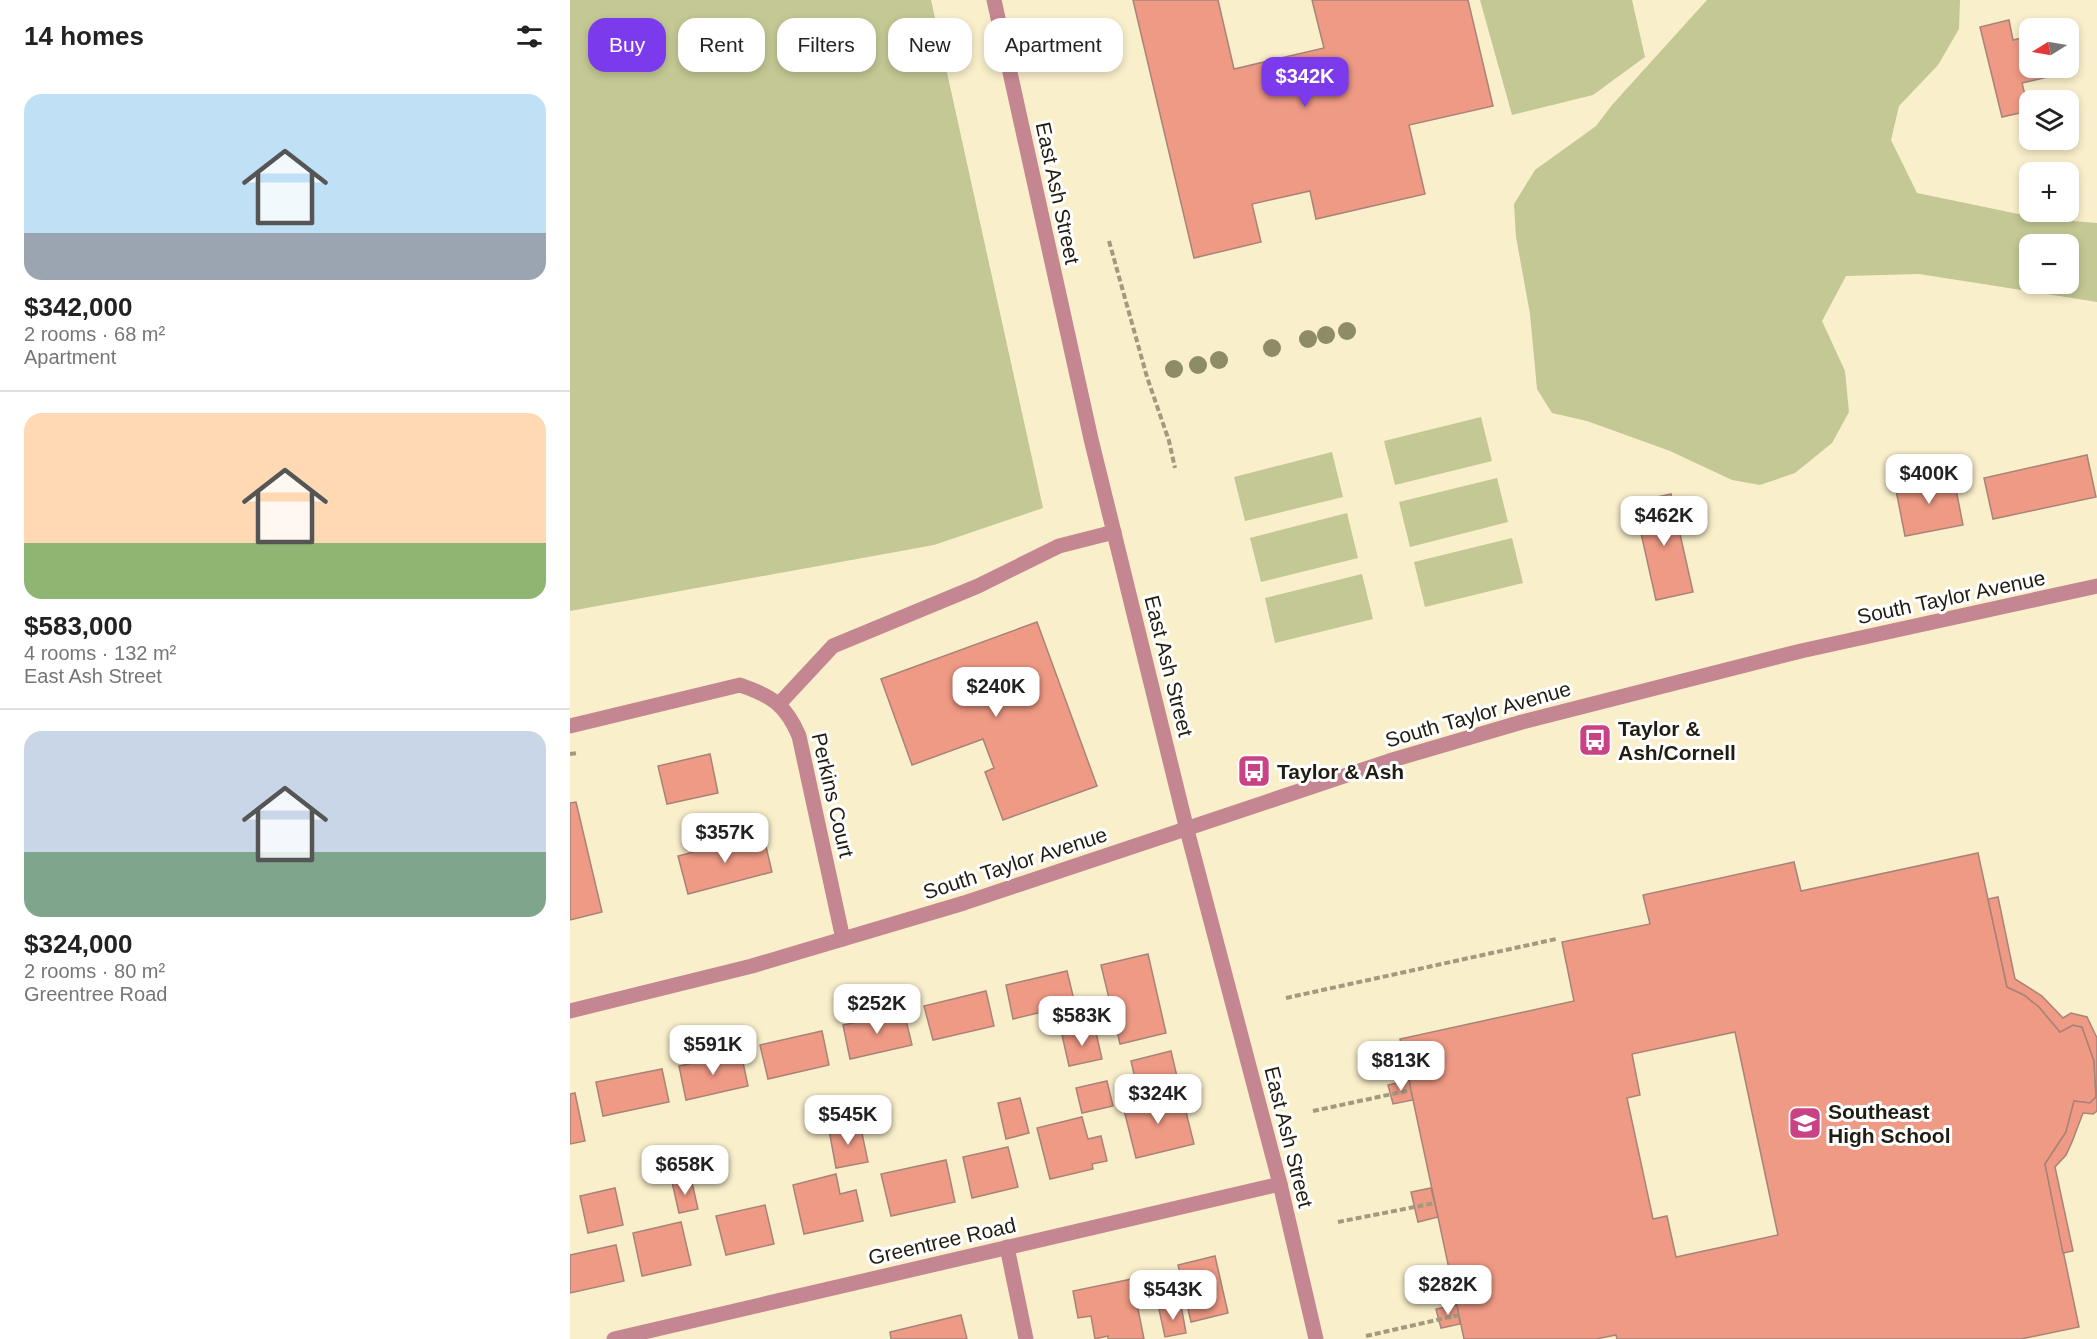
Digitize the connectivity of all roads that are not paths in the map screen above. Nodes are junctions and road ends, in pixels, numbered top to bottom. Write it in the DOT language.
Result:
graph roads {
  1 [pos="994,0"];
  2 [pos="1114,532"];
  3 [pos="2097,586"];
  4 [pos="779,704"];
  5 [pos="570,726"];
  6 [pos="1187,830"];
  7 [pos="843,939"];
  8 [pos="570,1011"];
  9 [pos="1280,1184"];
  10 [pos="1007,1247"];
  11 [pos="614,1339"];
  12 [pos="1026,1339"];
  13 [pos="1316,1339"];
  1 -- 2 [label="street, East Ash Street"];
  2 -- 4 [label="street"];
  2 -- 6 [label="street, East Ash Street"];
  3 -- 6 [label="street, South Taylor Avenue"];
  4 -- 5 [label="street, Perkins Court"];
  4 -- 7 [label="street, Perkins Court"];
  6 -- 7 [label="street, South Taylor Avenue"];
  6 -- 9 [label="street, East Ash Street"];
  7 -- 8 [label="street, South Taylor Avenue"];
  9 -- 10 [label="street, Greentree Road"];
  9 -- 13 [label="street, East Ash Street"];
  10 -- 11 [label="street, Greentree Road"];
  10 -- 12 [label="street"];
}
